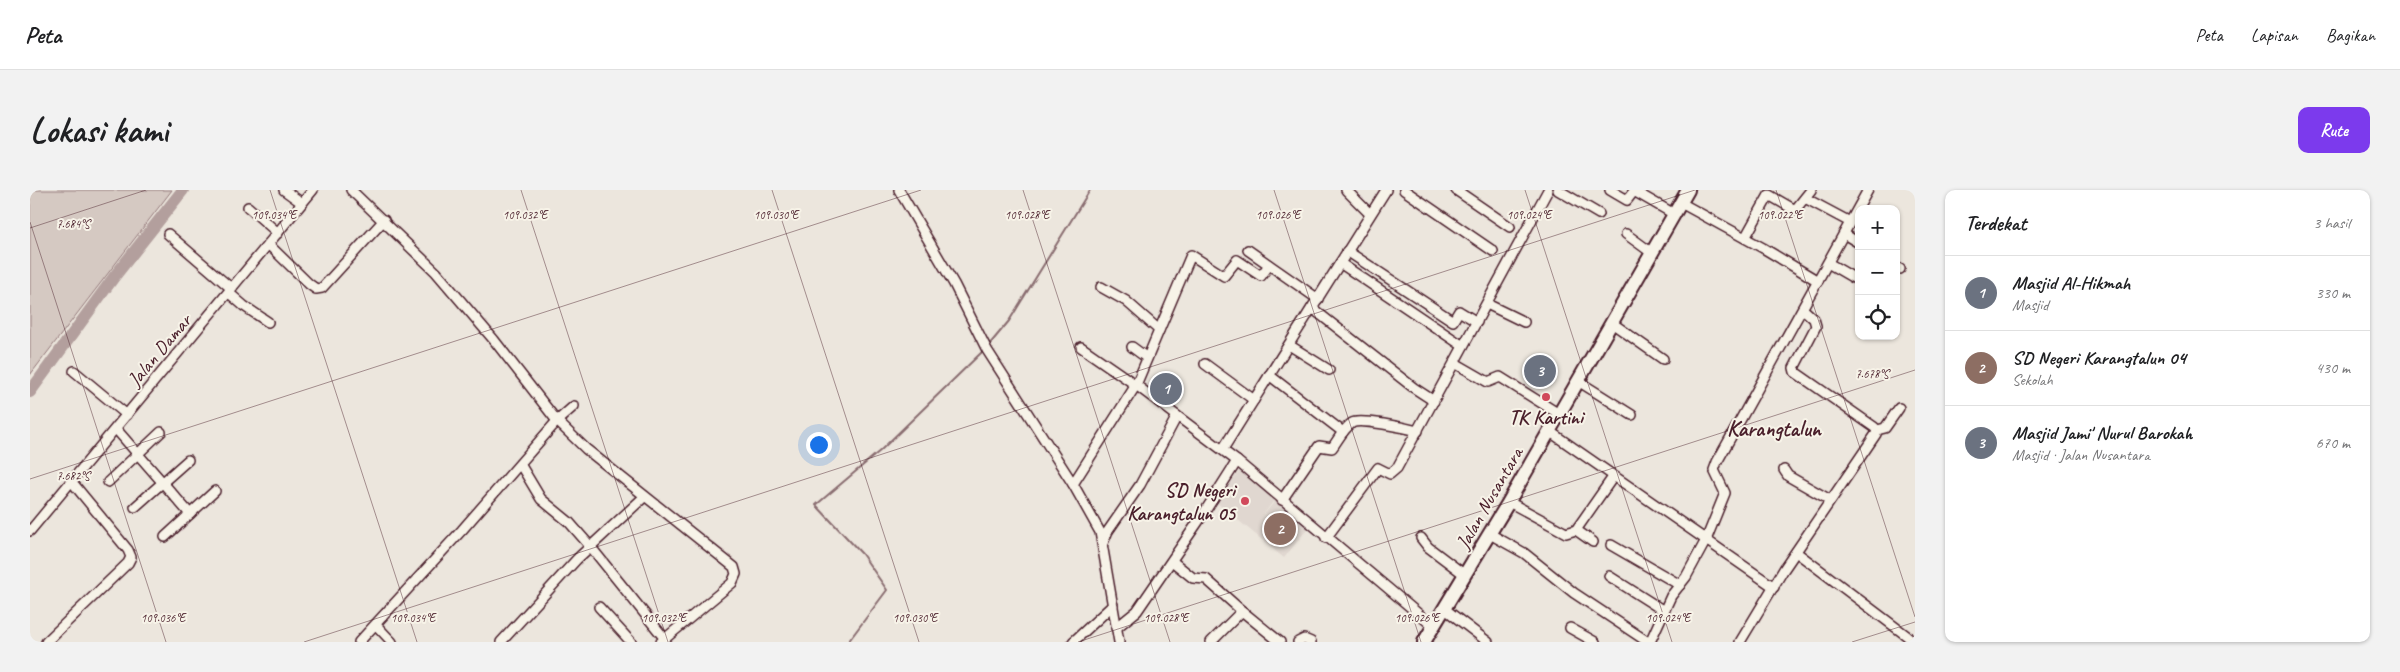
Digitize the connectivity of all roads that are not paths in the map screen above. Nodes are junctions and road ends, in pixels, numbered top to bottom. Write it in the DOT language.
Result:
graph roads {
  1 [pos="284,190"];
  2 [pos="313,190"];
  3 [pos="352,190"];
  4 [pos="899,190"];
  5 [pos="1346,190"];
  6 [pos="1386,190"];
  7 [pos="1404,190"];
  8 [pos="1456,190"];
  9 [pos="1548,190"];
  10 [pos="1558,190"];
  11 [pos="1610,190"];
  12 [pos="1688,190"];
  13 [pos="1868,190"];
  14 [pos="1634,191"];
  15 [pos="1808,194"];
  16 [pos="302,204"];
  17 [pos="248,208"];
  18 [pos="1677,209"];
  19 [pos="1370,214"];
  20 [pos="1599,214"];
  21 [pos="384,220"];
  22 [pos="1850,222"];
  23 [pos="1510,227"];
  24 [pos="278,233"];
  25 [pos="168,234"];
  26 [pos="1626,234"];
  27 [pos="1844,234"];
  28 [pos="1745,238"];
  29 [pos="1855,241"];
  30 [pos="269,245"];
  31 [pos="1248,250"];
  32 [pos="1347,251"];
  33 [pos="1493,251"];
  34 [pos="1652,253"];
  35 [pos="1340,263"];
  36 [pos="1828,263"];
  37 [pos="1269,265"];
  38 [pos="1855,279"];
  39 [pos="1818,281"];
  40 [pos="1101,287"];
  41 [pos="231,291"];
  42 [pos="1318,299"];
  43 [pos="1487,304"];
  44 [pos="1312,308"];
  45 [pos="1803,309"];
  46 [pos="268,322"];
  47 [pos="1477,322"];
  48 [pos="1524,322"];
  49 [pos="1612,323"];
  50 [pos="1159,330"];
  51 [pos="1289,344"];
  52 [pos="1463,346"];
  53 [pos="1081,347"];
  54 [pos="1132,347"];
  55 [pos="1147,358"];
  56 [pos="1663,359"];
  57 [pos="1455,363"];
  58 [pos="1205,364"];
  59 [pos="1329,370"];
  60 [pos="74,371"];
  61 [pos="1269,375"];
  62 [pos="1578,381"];
  63 [pos="1136,385"];
  64 [pos="1254,400"];
  65 [pos="1434,400"];
  66 [pos="574,406"];
  67 [pos="1899,408"];
  68 [pos="1559,414"];
  69 [pos="1632,415"];
  70 [pos="127,416"];
  71 [pos="1177,416"];
  72 [pos="557,421"];
  73 [pos="116,429"];
  74 [pos="1877,430"];
  75 [pos="1418,431"];
  76 [pos="1549,431"];
  77 [pos="161,432"];
  78 [pos="1343,432"];
  79 [pos="1223,450"];
  80 [pos="137,454"];
  81 [pos="188,460"];
  82 [pos="1237,461"];
  83 [pos="520,464"];
  84 [pos="1784,470"];
  85 [pos="1613,477"];
  86 [pos="72,482"];
  87 [pos="108,482"];
  88 [pos="162,483"];
  89 [pos="1073,484"];
  90 [pos="215,491"];
  91 [pos="644,497"];
  92 [pos="1282,500"];
  93 [pos="1830,500"];
  94 [pos="1509,502"];
  95 [pos="135,507"];
  96 [pos="190,514"];
  97 [pos="1576,530"];
  98 [pos="30,531"];
  99 [pos="1490,534"];
  100 [pos="165,537"];
  101 [pos="1326,538"];
  102 [pos="1421,538"];
  103 [pos="1706,540"];
  104 [pos="1593,542"];
  105 [pos="1103,543"];
  106 [pos="1611,545"];
  107 [pos="590,546"];
  108 [pos="1796,552"];
  109 [pos="1172,561"];
  110 [pos="1465,575"];
  111 [pos="1610,576"];
  112 [pos="1680,585"];
  113 [pos="1774,587"];
  114 [pos="1113,605"];
  115 [pos="599,608"];
  116 [pos="1445,609"];
  117 [pos="1242,611"];
  118 [pos="1664,611"];
  119 [pos="376,625"];
  120 [pos="1434,627"];
  121 [pos="1116,628"];
  122 [pos="1570,628"];
  123 [pos="668,639"];
  124 [pos="46,642"];
  125 [pos="359,642"];
  126 [pos="392,642"];
  127 [pos="502,642"];
  128 [pos="631,642"];
  129 [pos="1073,642"];
  130 [pos="1119,642"];
  131 [pos="1210,642"];
  132 [pos="1280,642"];
  133 [pos="1298,642"];
  134 [pos="1311,642"];
  135 [pos="1424,642"];
  136 [pos="1488,642"];
  137 [pos="1595,642"];
  138 [pos="1649,642"];
  139 [pos="1740,642"];
  140 [pos="1915,642"];
  1 -- 16 [label="street"];
  2 -- 16 [label="street, Jalan Damar"];
  3 -- 21 [label="street"];
  4 -- 89 [label="street"];
  5 -- 19 [label="street"];
  6 -- 19 [label="street"];
  7 -- 33 [label="street"];
  8 -- 23 [label="street"];
  9 -- 43 [label="street"];
  10 -- 20 [label="street"];
  11 -- 14 [label="street"];
  12 -- 18 [label="highway, Jalan Nusantara"];
  13 -- 22 [label="street"];
  14 -- 18 [label="street"];
  15 -- 22 [label="street"];
  15 -- 28 [label="street"];
  16 -- 24 [label="street, Jalan Damar"];
  17 -- 24 [label="street"];
  18 -- 28 [label="street"];
  18 -- 34 [label="highway, Jalan Nusantara"];
  19 -- 32 [label="street"];
  21 -- 30 [label="street"];
  21 -- 72 [label="street"];
  22 -- 27 [label="street"];
  24 -- 30 [label="street, Jalan Damar"];
  25 -- 41 [label="street"];
  26 -- 34 [label="street"];
  27 -- 29 [label="street"];
  27 -- 36 [label="street"];
  28 -- 39 [label="street"];
  30 -- 41 [label="street, Jalan Damar"];
  31 -- 37 [label="street"];
  32 -- 35 [label="street"];
  32 -- 47 [label="street"];
  34 -- 49 [label="highway, Jalan Nusantara"];
  35 -- 42 [label="street"];
  35 -- 52 [label="street"];
  36 -- 38 [label="street"];
  36 -- 39 [label="street"];
  37 -- 42 [label="street"];
  37 -- 50 [label="street"];
  39 -- 45 [label="street"];
  40 -- 50 [label="street"];
  41 -- 46 [label="street"];
  41 -- 70 [label="street, Jalan Damar"];
  42 -- 44 [label="street"];
  43 -- 47 [label="street"];
  43 -- 48 [label="street"];
  44 -- 51 [label="street"];
  44 -- 65 [label="street"];
  45 -- 74 [label="street"];
  45 -- 103 [label="street"];
  47 -- 52 [label="street"];
  49 -- 56 [label="street"];
  49 -- 62 [label="highway, Jalan Nusantara"];
  50 -- 55 [label="street"];
  51 -- 59 [label="street"];
  51 -- 61 [label="street"];
  52 -- 57 [label="street"];
  53 -- 63 [label="street"];
  54 -- 55 [label="street"];
  55 -- 63 [label="street"];
  57 -- 65 [label="street"];
  57 -- 68 [label="street"];
  58 -- 64 [label="street"];
  60 -- 70 [label="street"];
  61 -- 64 [label="street"];
  61 -- 78 [label="street"];
  62 -- 68 [label="highway, Jalan Nusantara"];
  62 -- 69 [label="street"];
  63 -- 71 [label="street"];
  63 -- 89 [label="street"];
  64 -- 79 [label="street"];
  65 -- 75 [label="street"];
  66 -- 72 [label="street"];
  67 -- 74 [label="street"];
  68 -- 76 [label="highway, Jalan Nusantara"];
  70 -- 73 [label="street, Jalan Damar"];
  71 -- 79 [label="street"];
  71 -- 105 [label="street"];
  72 -- 83 [label="street"];
  72 -- 91 [label="street"];
  73 -- 80 [label="street"];
  73 -- 86 [label="street, Jalan Damar"];
  74 -- 93 [label="street"];
  75 -- 78 [label="street"];
  75 -- 101 [label="street"];
  76 -- 85 [label="street"];
  76 -- 94 [label="highway, Jalan Nusantara"];
  77 -- 80 [label="street"];
  78 -- 92 [label="street"];
  79 -- 82 [label="street"];
  80 -- 87 [label="street"];
  80 -- 88 [label="street"];
  81 -- 88 [label="street"];
  82 -- 92 [label="street"];
  82 -- 109 [label="street"];
  83 -- 107 [label="street"];
  83 -- 119 [label="street"];
  84 -- 93 [label="street"];
  85 -- 97 [label="street"];
  85 -- 103 [label="street"];
  86 -- 98 [label="street, Jalan Damar"];
  86 -- 124 [label="street"];
  88 -- 95 [label="street"];
  88 -- 96 [label="street"];
  89 -- 105 [label="street"];
  90 -- 96 [label="street"];
  91 -- 107 [label="street"];
  91 -- 123 [label="street"];
  92 -- 101 [label="street"];
  93 -- 108 [label="street"];
  94 -- 97 [label="street"];
  94 -- 99 [label="highway, Jalan Nusantara"];
  96 -- 100 [label="street"];
  97 -- 104 [label="street"];
  99 -- 110 [label="highway, Jalan Nusantara"];
  99 -- 138 [label="street"];
  101 -- 120 [label="street"];
  102 -- 110 [label="street"];
  103 -- 112 [label="street"];
  103 -- 113 [label="street"];
  105 -- 114 [label="street"];
  106 -- 112 [label="street"];
  107 -- 123 [label="street"];
  107 -- 127 [label="street"];
  108 -- 113 [label="street"];
  108 -- 140 [label="street"];
  109 -- 117 [label="street"];
  109 -- 121 [label="street"];
  110 -- 116 [label="highway, Jalan Nusantara"];
  111 -- 118 [label="street"];
  112 -- 118 [label="street"];
  113 -- 139 [label="street"];
  114 -- 121 [label="street"];
  114 -- 129 [label="street"];
  115 -- 128 [label="street"];
  116 -- 120 [label="highway, Jalan Nusantara"];
  116 -- 136 [label="street"];
  117 -- 131 [label="street"];
  117 -- 132 [label="street"];
  118 -- 138 [label="street"];
  119 -- 125 [label="street"];
  119 -- 126 [label="street"];
  120 -- 135 [label="highway, Jalan Nusantara"];
  121 -- 130 [label="street"];
  122 -- 137 [label="street"];
  133 -- 134 [label="street"];
}
